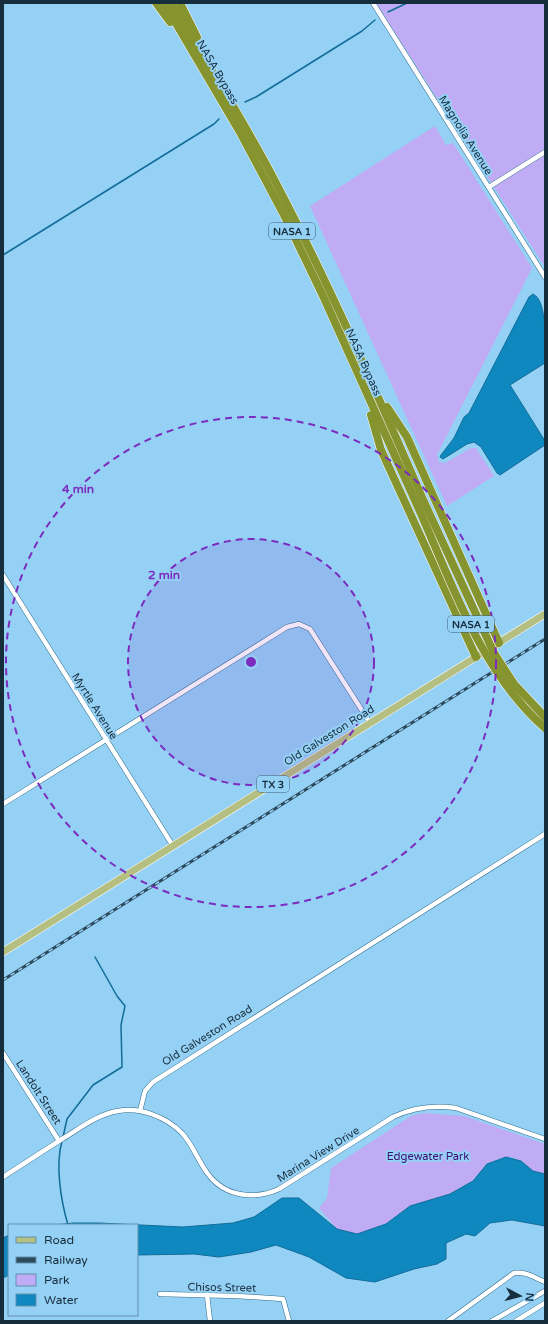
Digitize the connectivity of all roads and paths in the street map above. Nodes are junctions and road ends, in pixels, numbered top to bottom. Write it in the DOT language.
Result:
graph roads {
  1 [pos="156,3"];
  2 [pos="164,3"];
  3 [pos="171,3"];
  4 [pos="180,3"];
  5 [pos="373,3"];
  6 [pos="209,81"];
  7 [pos="232,104"];
  8 [pos="545,152"];
  9 [pos="489,187"];
  10 [pos="545,276"];
  11 [pos="363,387"];
  12 [pos="374,387"];
  13 [pos="422,506"];
  14 [pos="463,561"];
  15 [pos="3,575"];
  16 [pos="438,577"];
  17 [pos="545,614"];
  18 [pos="499,642"];
  19 [pos="476,657"];
  20 [pos="545,717"];
  21 [pos="370,723"];
  22 [pos="545,728"];
  23 [pos="106,740"];
  24 [pos="3,804"];
  25 [pos="545,834"];
  26 [pos="173,846"];
  27 [pos="3,952"];
  28 [pos="3,1053"];
  29 [pos="140,1111"];
  30 [pos="545,1139"];
  31 [pos="59,1141"];
  32 [pos="3,1177"];
  33 [pos="545,1282"];
  34 [pos="545,1291"];
  35 [pos="160,1294"];
  36 [pos="207,1295"];
  37 [pos="545,1303"];
  38 [pos="210,1321"];
  39 [pos="289,1321"];
  40 [pos="448,1321"];
  41 [pos="492,1321"];
  42 [pos="516,1321"];
  1 -- 6 [label="highway"];
  2 -- 6 [label="highway, NASA Bypass / NASA 1"];
  3 -- 7 [label="highway, NASA Bypass / NASA 1"];
  4 -- 7 [label="highway"];
  5 -- 9 [label="street, Magnolia Avenue"];
  6 -- 11 [label="highway, NASA Bypass / NASA 1"];
  7 -- 12 [label="highway, NASA Bypass / NASA 1"];
  8 -- 9 [label="street"];
  9 -- 10 [label="street, Magnolia Avenue"];
  11 -- 13 [label="highway, NASA Bypass / NASA 1"];
  11 -- 16 [label="highway"];
  12 -- 13 [label="highway, NASA Bypass / NASA 1"];
  12 -- 14 [label="highway"];
  13 -- 20 [label="highway, NASA Bypass / NASA 1, bridge"];
  13 -- 22 [label="highway, NASA Bypass / NASA 1, bridge"];
  14 -- 16 [label="highway"];
  14 -- 18 [label="highway"];
  15 -- 23 [label="street, Myrtle Avenue"];
  16 -- 19 [label="highway"];
  17 -- 18 [label="main road, Old Galveston Road / TX 3"];
  18 -- 19 [label="main road, Old Galveston Road / TX 3"];
  19 -- 21 [label="main road, Old Galveston Road / TX 3"];
  21 -- 23 [label="street"];
  21 -- 26 [label="main road, Old Galveston Road / TX 3"];
  23 -- 24 [label="street"];
  23 -- 26 [label="street, Myrtle Avenue"];
  25 -- 29 [label="street, Old Galveston Road"];
  26 -- 27 [label="main road, Old Galveston Road / TX 3"];
  28 -- 31 [label="street, Landolt Street"];
  29 -- 30 [label="street, Marina View Drive"];
  29 -- 31 [label="street, Marina View Drive"];
  31 -- 32 [label="street"];
  33 -- 40 [label="street"];
  34 -- 41 [label="street"];
  35 -- 36 [label="street, Chisos Street"];
  36 -- 38 [label="street"];
  36 -- 39 [label="street, Chisos Street"];
  37 -- 42 [label="street"];
}
